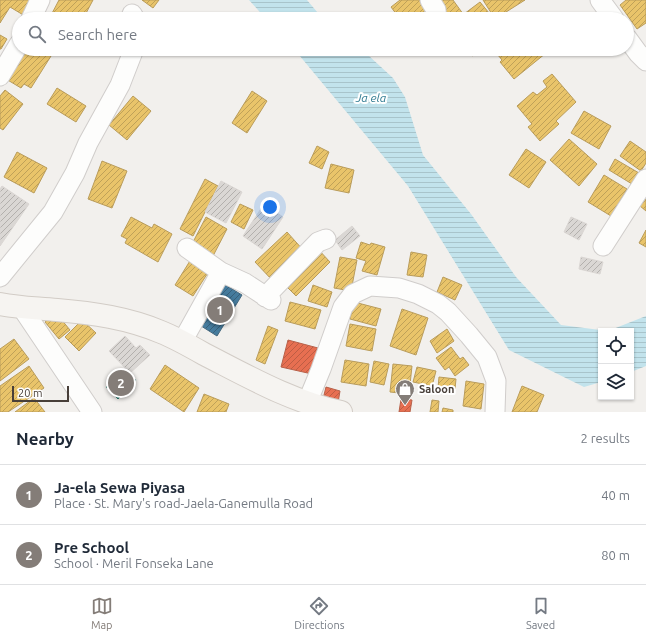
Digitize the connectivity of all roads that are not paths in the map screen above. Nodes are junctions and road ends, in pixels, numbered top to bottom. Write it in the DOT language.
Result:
graph roads {
  1 [pos="40,0"];
  2 [pos="430,0"];
  3 [pos="600,0"];
  4 [pos="34,12"];
  5 [pos="436,12"];
  6 [pos="609,12"];
  7 [pos="634,48"];
  8 [pos="12,56"];
  9 [pos="131,56"];
  10 [pos="646,61"];
  11 [pos="0,76"];
  12 [pos="646,179"];
  13 [pos="326,240"];
  14 [pos="603,246"];
  15 [pos="187,248"];
  16 [pos="221,272"];
  17 [pos="0,277"];
  18 [pos="0,304"];
  19 [pos="22,308"];
  20 [pos="182,342"];
  21 [pos="307,403"];
  22 [pos="92,412"];
  23 [pos="340,412"];
  24 [pos="495,412"];
  1 -- 4 [label="street"];
  2 -- 5 [label="street"];
  3 -- 6 [label="street"];
  7 -- 10 [label="street"];
  8 -- 11 [label="street"];
  9 -- 17 [label="street"];
  12 -- 14 [label="street"];
  13 -- 16 [label="street"];
  15 -- 16 [label="street"];
  16 -- 20 [label="street"];
  18 -- 19 [label="main road"];
  19 -- 20 [label="main road"];
  19 -- 22 [label="street"];
  20 -- 21 [label="main road"];
  21 -- 23 [label="main road"];
  21 -- 24 [label="street"];
}
